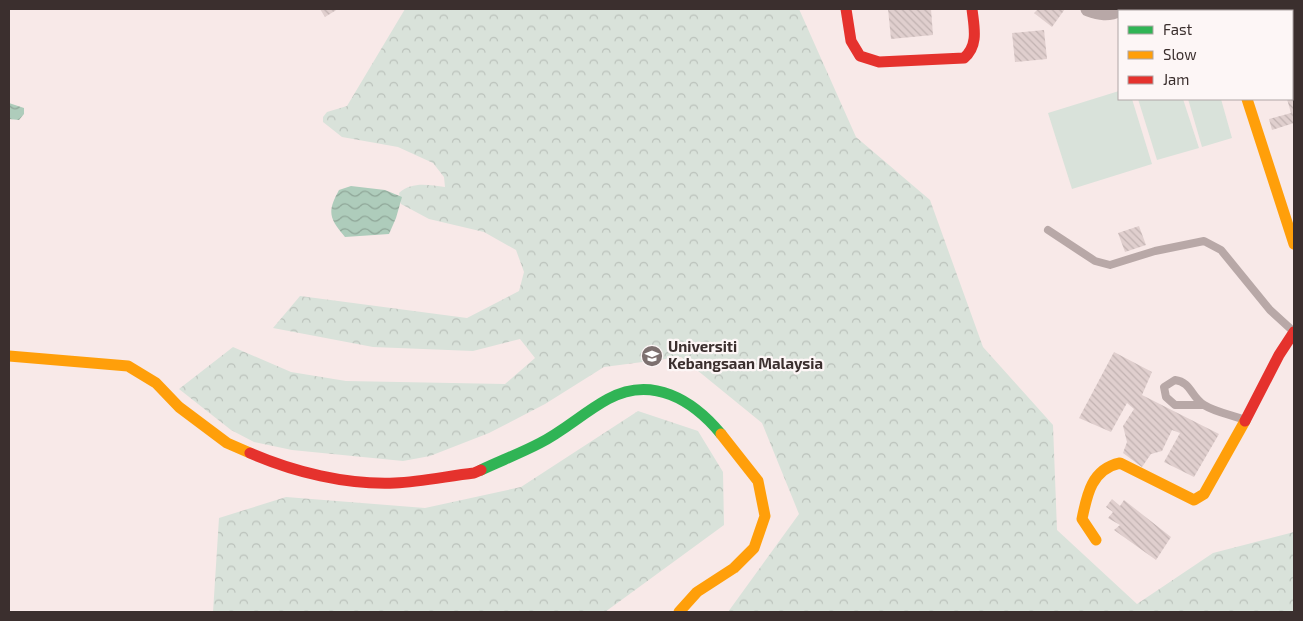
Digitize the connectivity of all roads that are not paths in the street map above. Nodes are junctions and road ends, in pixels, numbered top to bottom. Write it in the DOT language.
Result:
graph roads {
  1 [pos="846,9"];
  2 [pos="972,9"];
  3 [pos="1088,9"];
  4 [pos="1119,9"];
  5 [pos="1248,100"];
  6 [pos="1048,230"];
  7 [pos="1294,244"];
  8 [pos="1294,331"];
  9 [pos="9,356"];
  10 [pos="1203,404"];
  11 [pos="1245,420"];
  12 [pos="1096,540"];
  13 [pos="679,612"];
  1 -- 2 [label="street"];
  3 -- 4 [label="street"];
  5 -- 7 [label="street"];
  6 -- 8 [label="lane"];
  8 -- 11 [label="street"];
  9 -- 13 [label="street"];
  10 -- 10 [label="lane"];
  10 -- 11 [label="lane"];
  11 -- 12 [label="street"];
}
